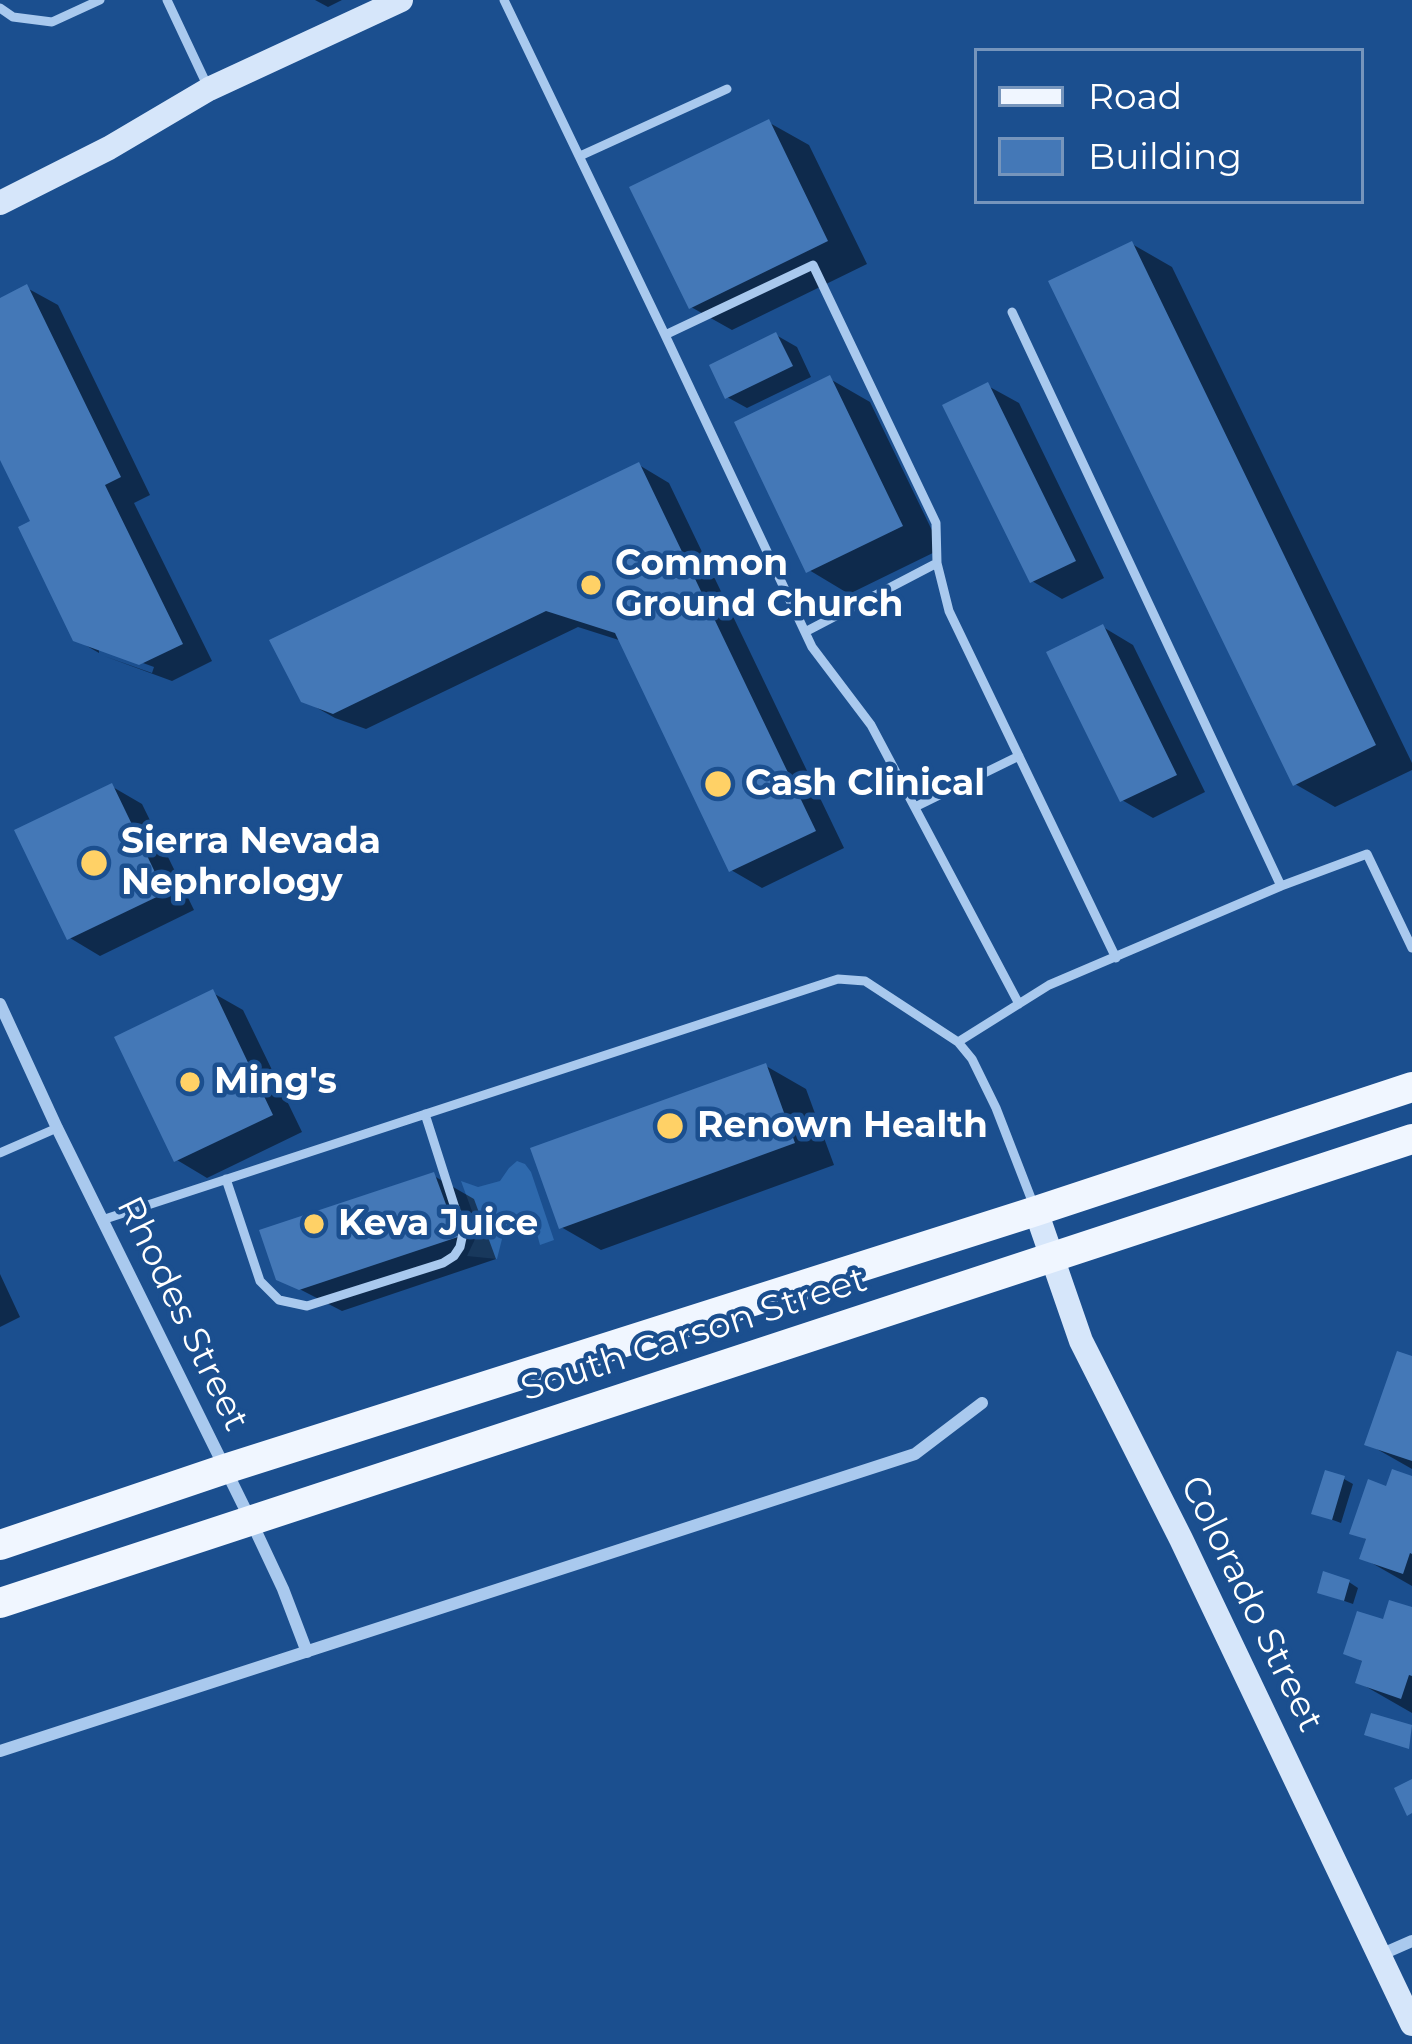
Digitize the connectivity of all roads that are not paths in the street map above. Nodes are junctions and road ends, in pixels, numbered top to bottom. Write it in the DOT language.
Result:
graph roads {
  1 [pos="100,0"];
  2 [pos="166,0"];
  3 [pos="401,0"];
  4 [pos="504,0"];
  5 [pos="0,8"];
  6 [pos="727,88"];
  7 [pos="209,89"];
  8 [pos="580,156"];
  9 [pos="0,203"];
  10 [pos="1012,312"];
  11 [pos="665,335"];
  12 [pos="937,563"];
  13 [pos="805,632"];
  14 [pos="1019,757"];
  15 [pos="915,807"];
  16 [pos="1281,886"];
  17 [pos="1412,948"];
  18 [pos="1116,958"];
  19 [pos="0,1004"];
  20 [pos="1019,1004"];
  21 [pos="958,1042"];
  22 [pos="1412,1087"];
  23 [pos="425,1114"];
  24 [pos="57,1128"];
  25 [pos="1412,1138"];
  26 [pos="0,1153"];
  27 [pos="226,1179"];
  28 [pos="1036,1211"];
  29 [pos="102,1220"];
  30 [pos="1053,1257"];
  31 [pos="982,1403"];
  32 [pos="224,1469"];
  33 [pos="252,1522"];
  34 [pos="0,1545"];
  35 [pos="0,1604"];
  36 [pos="307,1652"];
  37 [pos="0,1751"];
  38 [pos="1412,1941"];
  39 [pos="1381,1954"];
  40 [pos="1412,2024"];
  1 -- 5 [label="lane"];
  2 -- 7 [label="lane"];
  3 -- 7 [label="street"];
  4 -- 8 [label="lane"];
  6 -- 8 [label="lane"];
  7 -- 9 [label="street"];
  8 -- 11 [label="lane"];
  10 -- 16 [label="lane"];
  11 -- 12 [label="lane"];
  11 -- 13 [label="lane"];
  12 -- 13 [label="lane"];
  12 -- 14 [label="lane"];
  13 -- 15 [label="lane"];
  14 -- 15 [label="lane"];
  14 -- 18 [label="lane"];
  15 -- 20 [label="lane"];
  16 -- 17 [label="lane"];
  16 -- 18 [label="lane"];
  18 -- 20 [label="lane"];
  19 -- 24 [label="street, Rhodes Street"];
  20 -- 21 [label="lane"];
  21 -- 23 [label="lane"];
  21 -- 28 [label="lane"];
  22 -- 28 [label="main road, South Carson Street"];
  23 -- 27 [label="lane"];
  23 -- 27 [label="lane"];
  24 -- 26 [label="lane"];
  24 -- 29 [label="street, Rhodes Street"];
  25 -- 30 [label="main road, South Carson Street"];
  27 -- 29 [label="lane"];
  28 -- 30 [label="street, Colorado Street"];
  28 -- 32 [label="main road, South Carson Street"];
  29 -- 32 [label="street, Rhodes Street"];
  30 -- 33 [label="main road, South Carson Street"];
  30 -- 39 [label="street, Colorado Street"];
  31 -- 36 [label="street"];
  32 -- 33 [label="street, Rhodes Street"];
  32 -- 34 [label="main road, South Carson Street"];
  33 -- 35 [label="main road, South Carson Street"];
  33 -- 36 [label="street, Rhodes Street"];
  36 -- 37 [label="street"];
  38 -- 39 [label="street"];
  39 -- 40 [label="street, Colorado Street"];
}
